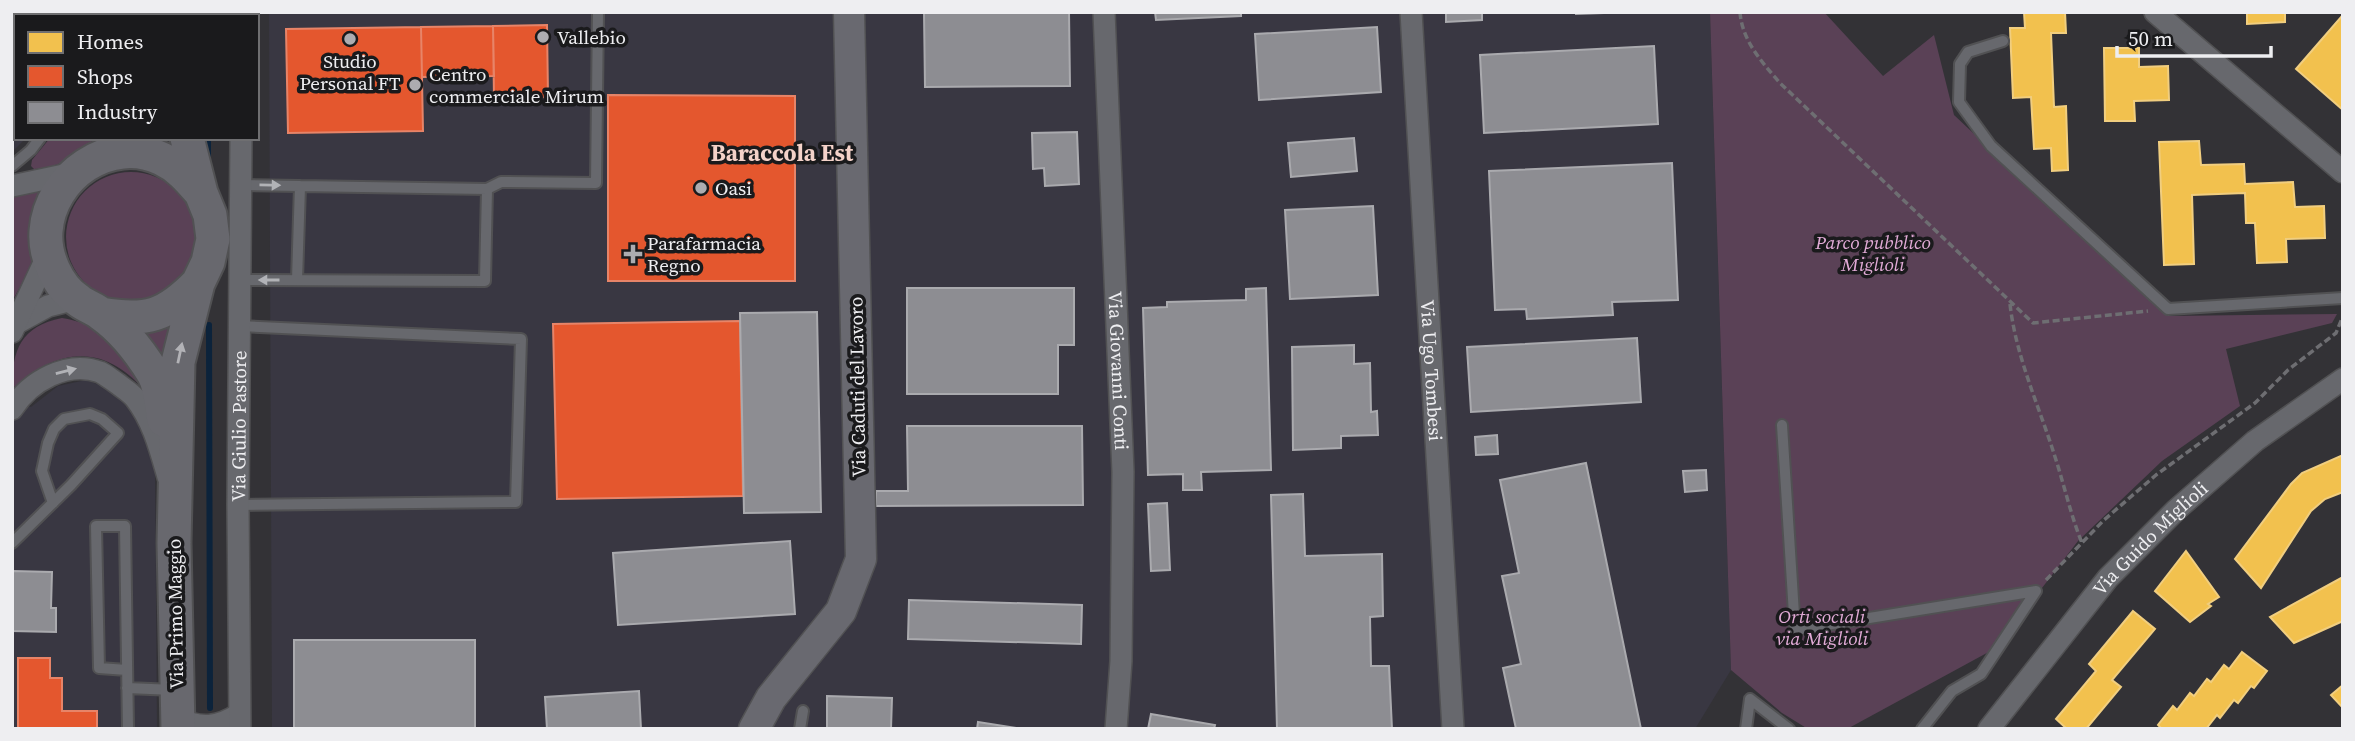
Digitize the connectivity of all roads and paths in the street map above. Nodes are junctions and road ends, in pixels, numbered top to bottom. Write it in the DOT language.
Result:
graph roads {
  1 [pos="598,12"];
  2 [pos="849,12"];
  3 [pos="1104,12"];
  4 [pos="1411,12"];
  5 [pos="1740,12"];
  6 [pos="2155,12"];
  7 [pos="2003,41"];
  8 [pos="38,140"];
  9 [pos="188,140"];
  10 [pos="241,140"];
  11 [pos="95,156"];
  12 [pos="12,166"];
  13 [pos="2341,176"];
  14 [pos="241,185"];
  15 [pos="12,186"];
  16 [pos="300,186"];
  17 [pos="487,189"];
  18 [pos="201,193"];
  19 [pos="48,254"];
  20 [pos="240,280"];
  21 [pos="297,281"];
  22 [pos="198,283"];
  23 [pos="2343,298"];
  24 [pos="2010,302"];
  25 [pos="89,307"];
  26 [pos="2168,309"];
  27 [pos="2343,316"];
  28 [pos="239,326"];
  29 [pos="15,328"];
  30 [pos="2341,382"];
  31 [pos="12,409"];
  32 [pos="1782,425"];
  33 [pos="174,485"];
  34 [pos="53,503"];
  35 [pos="238,506"];
  36 [pos="12,543"];
  37 [pos="2082,543"];
  38 [pos="2036,591"];
  39 [pos="127,670"];
  40 [pos="127,688"];
  41 [pos="803,710"];
  42 [pos="177,712"];
  43 [pos="239,721"];
  44 [pos="128,729"];
  45 [pos="754,729"];
  46 [pos="800,729"];
  47 [pos="1116,729"];
  48 [pos="1453,729"];
  49 [pos="1746,729"];
  50 [pos="1789,729"];
  51 [pos="1922,729"];
  52 [pos="1989,729"];
  1 -- 17 [label="lane"];
  2 -- 45 [label="street, Via Caduti del Lavoro"];
  3 -- 47 [label="street, Via Giovanni Conti"];
  4 -- 48 [label="street, Via Ugo Tombesi"];
  5 -- 24 [label="path"];
  6 -- 13 [label="street"];
  7 -- 26 [label="lane"];
  8 -- 12 [label="lane"];
  9 -- 18 [label="main road, Via Primo Maggio"];
  10 -- 14 [label="street, Via Giulio Pastore"];
  11 -- 15 [label="street, Via Primo Maggio"];
  11 -- 18 [label="main road, Via Primo Maggio"];
  11 -- 19 [label="main road, Via Primo Maggio"];
  14 -- 16 [label="lane, one-way"];
  14 -- 20 [label="street, Via Giulio Pastore"];
  16 -- 17 [label="lane"];
  16 -- 21 [label="lane"];
  17 -- 21 [label="lane"];
  18 -- 22 [label="main road, Via Primo Maggio"];
  19 -- 25 [label="main road, Via Primo Maggio"];
  19 -- 29 [label="street, Via Primo Maggio"];
  21 -- 20 [label="lane, one-way"];
  20 -- 28 [label="street, Via Giulio Pastore"];
  22 -- 25 [label="main road, Via Primo Maggio"];
  33 -- 22 [label="main road, Via Primo Maggio, one-way"];
  23 -- 26 [label="lane"];
  24 -- 26 [label="path"];
  24 -- 37 [label="path"];
  25 -- 29 [label="street, Via Primo Maggio"];
  25 -- 33 [label="main road, Via Primo Maggio"];
  27 -- 37 [label="path"];
  28 -- 35 [label="street, Via Giulio Pastore"];
  28 -- 35 [label="lane"];
  30 -- 52 [label="street, Via Guido Miglioli"];
  31 -- 33 [label="street, Via Primo Maggio, one-way"];
  32 -- 38 [label="lane"];
  33 -- 42 [label="main road, Via Primo Maggio"];
  34 -- 34 [label="lane"];
  34 -- 36 [label="lane"];
  35 -- 43 [label="street, Via Giulio Pastore"];
  37 -- 38 [label="path"];
  38 -- 51 [label="lane"];
  39 -- 39 [label="lane"];
  39 -- 40 [label="lane"];
  40 -- 42 [label="lane"];
  40 -- 44 [label="lane"];
  41 -- 46 [label="lane"];
  42 -- 43 [label="street, Via Giulio Pastore"];
  49 -- 50 [label="lane"];
}
